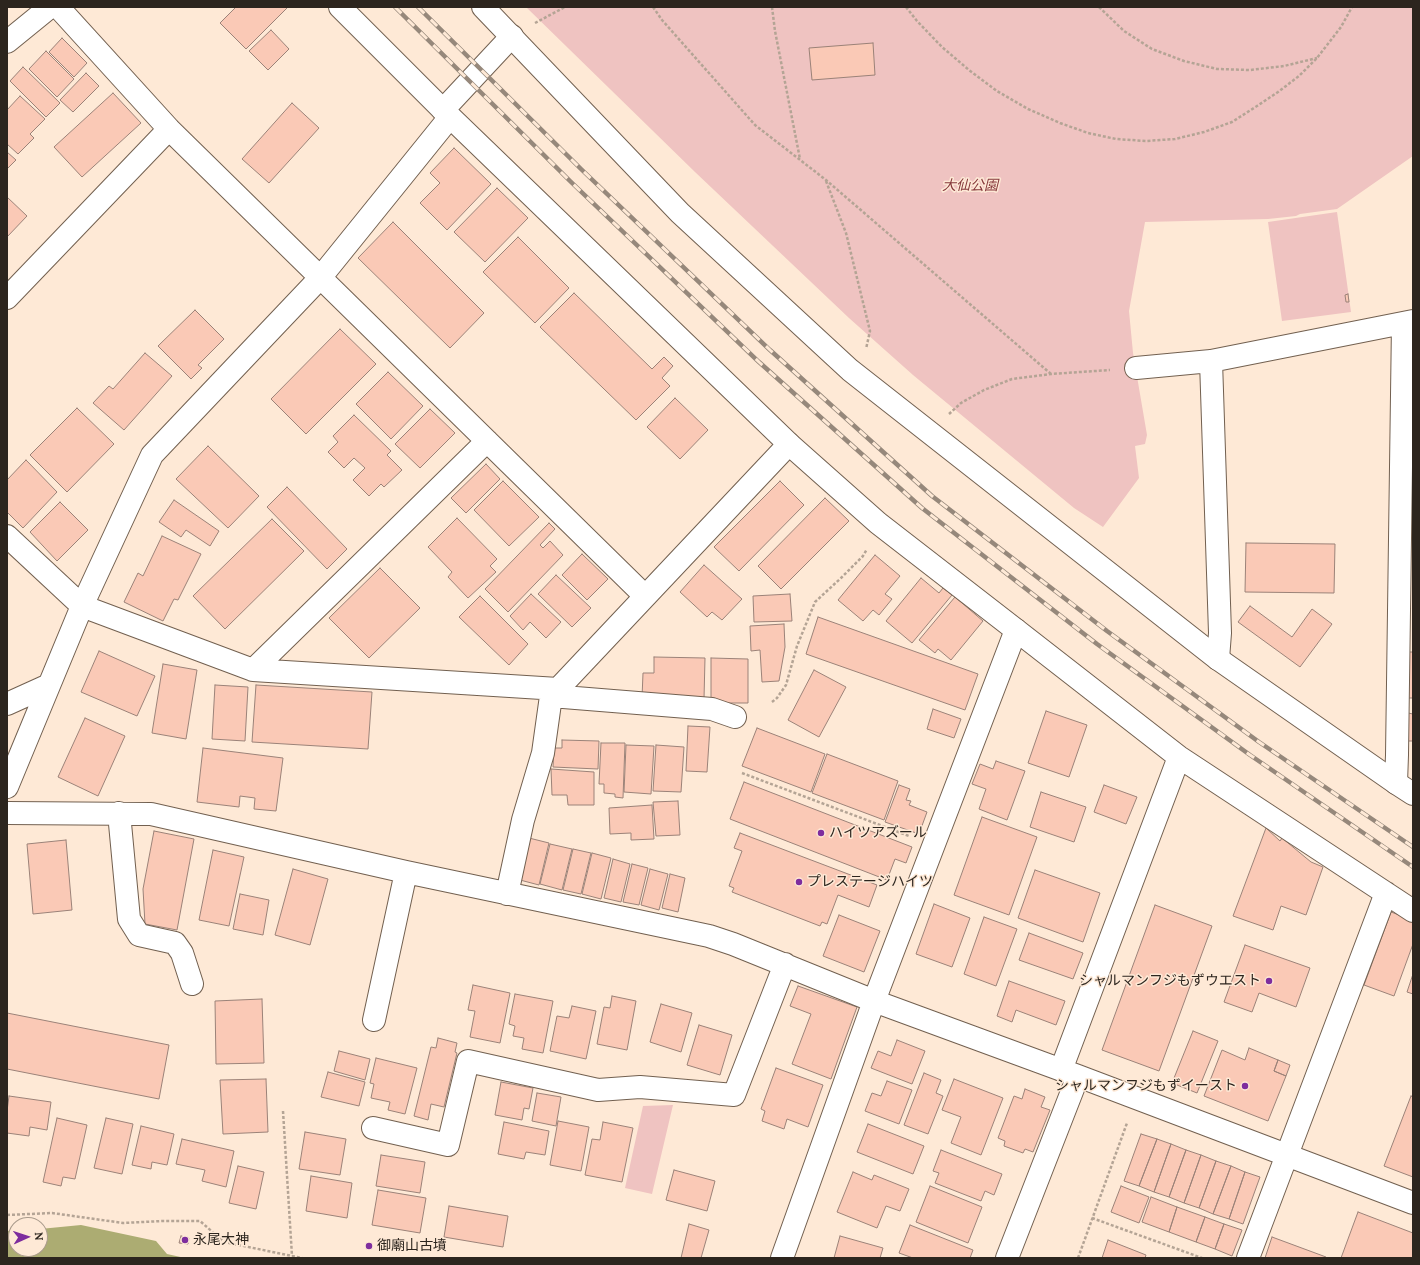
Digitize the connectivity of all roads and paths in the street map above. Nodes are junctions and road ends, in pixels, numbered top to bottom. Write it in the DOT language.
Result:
graph roads {
  1 [pos="50,7"];
  2 [pos="58,7"];
  3 [pos="340,7"];
  4 [pos="483,7"];
  5 [pos="565,7"];
  6 [pos="653,7"];
  7 [pos="772,7"];
  8 [pos="906,7"];
  9 [pos="1098,7"];
  10 [pos="1352,7"];
  11 [pos="512,36"];
  12 [pos="7,42"];
  13 [pos="1317,58"];
  14 [pos="447,113"];
  15 [pos="169,129"];
  16 [pos="800,159"];
  17 [pos="826,180"];
  18 [pos="320,278"];
  19 [pos="7,298"];
  20 [pos="1408,322"];
  21 [pos="870,331"];
  22 [pos="1211,361"];
  23 [pos="1136,368"];
  24 [pos="1051,374"];
  25 [pos="955,409"];
  26 [pos="487,441"];
  27 [pos="789,444"];
  28 [pos="876,520"];
  29 [pos="7,536"];
  30 [pos="645,596"];
  31 [pos="82,606"];
  32 [pos="1016,630"];
  33 [pos="1218,659"];
  34 [pos="253,670"];
  35 [pos="49,685"];
  36 [pos="554,692"];
  37 [pos="772,702"];
  38 [pos="7,704"];
  39 [pos="735,718"];
  40 [pos="1179,757"];
  41 [pos="742,773"];
  42 [pos="7,787"];
  43 [pos="1404,788"];
  44 [pos="7,813"];
  45 [pos="119,813"];
  46 [pos="933,845"];
  47 [pos="406,872"];
  48 [pos="1386,893"];
  49 [pos="508,894"];
  50 [pos="1413,911"];
  51 [pos="785,964"];
  52 [pos="192,984"];
  53 [pos="874,1001"];
  54 [pos="374,1020"];
  55 [pos="1069,1073"];
  56 [pos="1136,1098"];
  57 [pos="284,1111"];
  58 [pos="373,1128"];
  59 [pos="1287,1155"];
  60 [pos="1413,1203"];
  61 [pos="7,1215"];
  62 [pos="1092,1218"];
  63 [pos="292,1256"];
  64 [pos="302,1258"];
  65 [pos="782,1258"];
  66 [pos="1007,1258"];
  67 [pos="1078,1258"];
  68 [pos="1202,1258"];
  69 [pos="1248,1258"];
  1 -- 12 [label="street"];
  2 -- 15 [label="street"];
  3 -- 14 [label="street"];
  4 -- 11 [label="street"];
  5 -- 11 [label="path"];
  6 -- 16 [label="path"];
  7 -- 16 [label="path"];
  8 -- 13 [label="path"];
  9 -- 13 [label="path"];
  10 -- 13 [label="path"];
  11 -- 14 [label="street"];
  11 -- 33 [label="street"];
  14 -- 18 [label="street"];
  14 -- 27 [label="street"];
  15 -- 18 [label="street"];
  15 -- 19 [label="street"];
  16 -- 17 [label="path"];
  17 -- 21 [label="path"];
  17 -- 24 [label="path"];
  18 -- 26 [label="street"];
  18 -- 31 [label="street"];
  20 -- 22 [label="street"];
  20 -- 43 [label="street"];
  22 -- 23 [label="street"];
  22 -- 33 [label="street"];
  23 -- 24 [label="path"];
  24 -- 25 [label="path"];
  26 -- 30 [label="street"];
  26 -- 34 [label="street"];
  27 -- 28 [label="street"];
  27 -- 30 [label="street"];
  28 -- 32 [label="street"];
  28 -- 37 [label="path"];
  29 -- 31 [label="street"];
  30 -- 36 [label="street"];
  31 -- 34 [label="street"];
  31 -- 35 [label="street"];
  32 -- 40 [label="street"];
  32 -- 46 [label="street"];
  33 -- 43 [label="street"];
  34 -- 36 [label="street"];
  35 -- 38 [label="street"];
  35 -- 42 [label="street"];
  36 -- 39 [label="street"];
  36 -- 49 [label="street"];
  40 -- 48 [label="street"];
  40 -- 55 [label="street"];
  41 -- 46 [label="path"];
  44 -- 45 [label="street"];
  45 -- 47 [label="street"];
  45 -- 52 [label="street"];
  46 -- 53 [label="street"];
  47 -- 49 [label="street"];
  47 -- 54 [label="street"];
  48 -- 50 [label="street"];
  48 -- 59 [label="street"];
  49 -- 51 [label="street"];
  51 -- 53 [label="street"];
  51 -- 58 [label="street"];
  53 -- 55 [label="street"];
  53 -- 65 [label="street"];
  55 -- 56 [label="street"];
  55 -- 66 [label="street"];
  56 -- 59 [label="street"];
  56 -- 62 [label="path"];
  57 -- 63 [label="path"];
  59 -- 60 [label="street"];
  59 -- 69 [label="street"];
  61 -- 63 [label="path"];
  62 -- 67 [label="path"];
  62 -- 68 [label="path"];
  63 -- 64 [label="path"];
}
